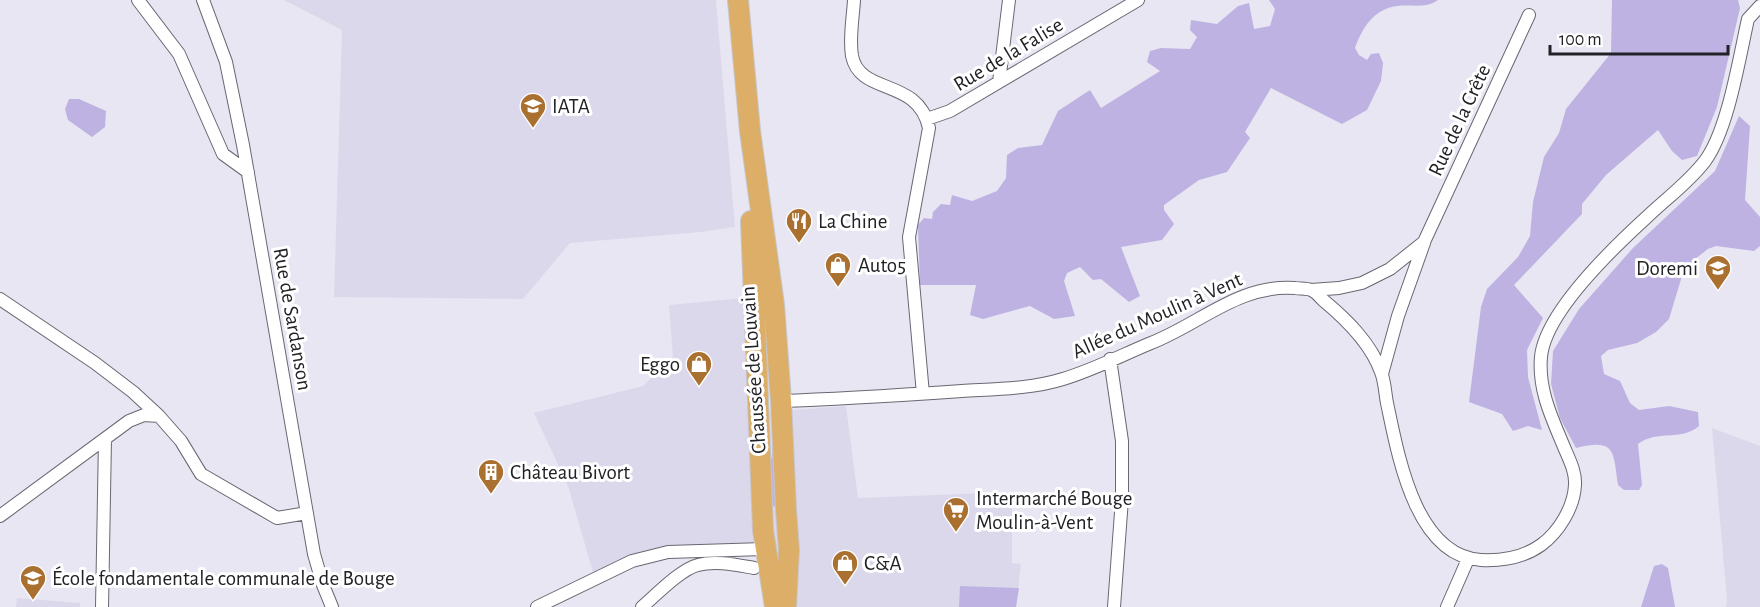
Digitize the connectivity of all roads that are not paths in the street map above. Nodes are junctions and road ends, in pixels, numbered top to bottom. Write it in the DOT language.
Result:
graph roads {
  1 [pos="138,0"];
  2 [pos="203,0"];
  3 [pos="738,0"];
  4 [pos="854,0"];
  5 [pos="1009,0"];
  6 [pos="1138,0"];
  7 [pos="1760,6"];
  8 [pos="1529,15"];
  9 [pos="999,82"];
  10 [pos="927,119"];
  11 [pos="248,172"];
  12 [pos="1425,242"];
  13 [pos="1311,290"];
  14 [pos="0,299"];
  15 [pos="765,333"];
  16 [pos="1110,359"];
  17 [pos="1382,374"];
  18 [pos="923,394"];
  19 [pos="782,401"];
  20 [pos="759,410"];
  21 [pos="159,416"];
  22 [pos="105,439"];
  23 [pos="307,513"];
  24 [pos="0,516"];
  25 [pos="766,549"];
  26 [pos="789,550"];
  27 [pos="1468,559"];
  28 [pos="754,568"];
  29 [pos="543,606"];
  30 [pos="102,607"];
  31 [pos="332,607"];
  32 [pos="642,607"];
  33 [pos="775,607"];
  34 [pos="786,607"];
  35 [pos="1114,607"];
  36 [pos="1447,607"];
  1 -- 11 [label="street"];
  2 -- 11 [label="street, Rue de Sardanson"];
  3 -- 15 [label="main road, Chaussée de Louvain"];
  4 -- 10 [label="street"];
  5 -- 9 [label="street"];
  6 -- 9 [label="street, Rue de la Falise"];
  7 -- 27 [label="street"];
  8 -- 12 [label="street, Rue de la Crête"];
  9 -- 10 [label="street, Rue de la Falise"];
  10 -- 18 [label="street"];
  11 -- 23 [label="street, Rue de Sardanson"];
  12 -- 13 [label="street, Rue de la Crête"];
  12 -- 17 [label="street, Rue de la Crête"];
  13 -- 16 [label="street, Allée du Moulin à Vent"];
  13 -- 17 [label="street"];
  14 -- 21 [label="street"];
  15 -- 19 [label="main road, Chaussée de Louvain"];
  15 -- 20 [label="main road, Chaussée de Louvain"];
  16 -- 18 [label="street, Allée du Moulin à Vent"];
  16 -- 35 [label="street"];
  17 -- 27 [label="street"];
  18 -- 19 [label="street, Allée du Moulin à Vent"];
  19 -- 20 [label="main road"];
  19 -- 26 [label="main road, Chaussée de Louvain"];
  20 -- 25 [label="main road, Chaussée de Louvain"];
  21 -- 22 [label="street"];
  21 -- 23 [label="street"];
  22 -- 24 [label="street"];
  22 -- 30 [label="street"];
  23 -- 31 [label="street, Rue de Sardanson"];
  25 -- 26 [label="main road"];
  25 -- 29 [label="street"];
  25 -- 33 [label="main road, Chaussée de Louvain"];
  26 -- 34 [label="main road, Chaussée de Louvain"];
  27 -- 36 [label="street"];
  28 -- 32 [label="street"];
}
